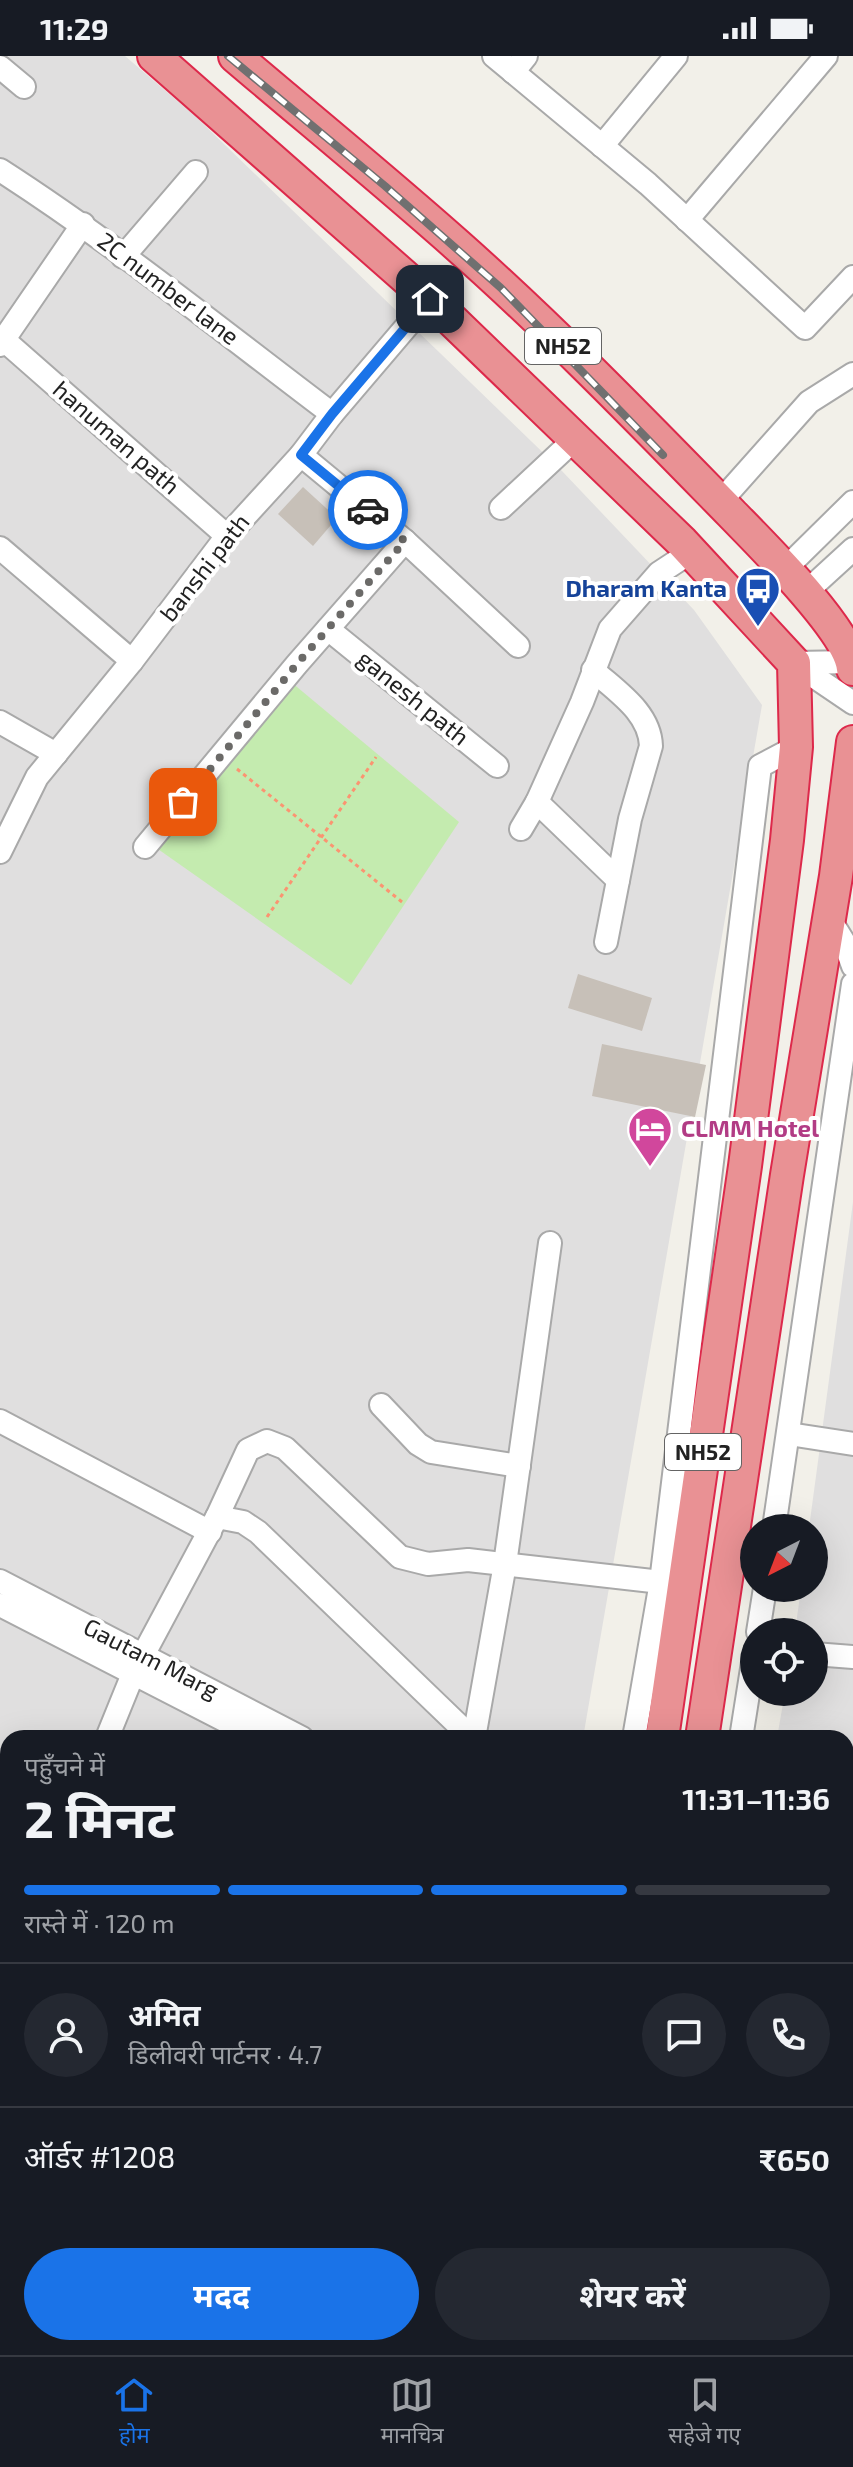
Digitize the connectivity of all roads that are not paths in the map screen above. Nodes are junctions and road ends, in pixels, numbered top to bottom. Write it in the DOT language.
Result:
graph roads {
  1 [pos="154,56"];
  2 [pos="235,56"];
  3 [pos="494,56"];
  4 [pos="676,56"];
  5 [pos="826,56"];
  6 [pos="520,64"];
  7 [pos="0,67"];
  8 [pos="24,87"];
  9 [pos="602,146"];
  10 [pos="0,170"];
  11 [pos="196,172"];
  12 [pos="687,220"];
  13 [pos="83,224"];
  14 [pos="123,257"];
  15 [pos="853,277"];
  16 [pos="430,299"];
  17 [pos="2,342"];
  18 [pos="853,374"];
  19 [pos="332,414"];
  20 [pos="575,439"];
  21 [pos="301,455"];
  22 [pos="720,502"];
  23 [pos="853,502"];
  24 [pos="501,508"];
  25 [pos="227,536"];
  26 [pos="405,541"];
  27 [pos="0,548"];
  28 [pos="853,549"];
  29 [pos="691,552"];
  30 [pos="794,582"];
  31 [pos="328,629"];
  32 [pos="518,646"];
  33 [pos="132,661"];
  34 [pos="853,662"];
  35 [pos="794,663"];
  36 [pos="853,669"];
  37 [pos="593,670"];
  38 [pos="853,703"];
  39 [pos="0,722"];
  40 [pos="853,742"];
  41 [pos="796,747"];
  42 [pos="56,754"];
  43 [pos="497,766"];
  44 [pos="537,802"];
  45 [pos="521,829"];
  46 [pos="145,847"];
  47 [pos="0,852"];
  48 [pos="844,869"];
  49 [pos="618,880"];
  50 [pos="829,918"];
  51 [pos="606,942"];
  52 [pos="853,966"];
  53 [pos="853,984"];
  54 [pos="550,1243"];
  55 [pos="381,1405"];
  56 [pos="0,1421"];
  57 [pos="789,1434"];
  58 [pos="853,1444"];
  59 [pos="519,1466"];
  60 [pos="776,1514"];
  61 [pos="214,1525"];
  62 [pos="505,1564"];
  63 [pos="0,1581"];
  64 [pos="661,1582"];
  65 [pos="0,1605"];
  66 [pos="828,1655"];
  67 [pos="853,1657"];
  68 [pos="138,1664"];
  69 [pos="746,1706"];
  70 [pos="110,1730"];
  71 [pos="246,1730"];
  72 [pos="284,1730"];
  73 [pos="465,1730"];
  74 [pos="474,1730"];
  75 [pos="635,1730"];
  76 [pos="663,1730"];
  77 [pos="703,1730"];
  78 [pos="742,1730"];
  1 -- 16 [label="highway, NH52"];
  2 -- 22 [label="highway, NH52"];
  3 -- 6 [label="street"];
  4 -- 9 [label="street"];
  5 -- 12 [label="street"];
  6 -- 9 [label="street"];
  7 -- 8 [label="street"];
  9 -- 12 [label="street"];
  10 -- 13 [label="street, 2C number lane"];
  11 -- 14 [label="street"];
  12 -- 15 [label="street"];
  13 -- 14 [label="street, 2C number lane"];
  13 -- 17 [label="street"];
  14 -- 19 [label="street, 2C number lane"];
  16 -- 19 [label="street, banshi path"];
  16 -- 20 [label="highway, NH52"];
  17 -- 25 [label="street, hanuman path"];
  18 -- 22 [label="street"];
  19 -- 21 [label="street, banshi path"];
  20 -- 24 [label="street"];
  20 -- 29 [label="highway, NH52"];
  21 -- 25 [label="street, banshi path"];
  21 -- 26 [label="street"];
  22 -- 30 [label="highway, NH52"];
  23 -- 30 [label="street"];
  25 -- 33 [label="street, banshi path"];
  26 -- 31 [label="street"];
  26 -- 32 [label="street"];
  27 -- 33 [label="street"];
  28 -- 30 [label="street"];
  29 -- 35 [label="highway, NH52"];
  29 -- 37 [label="street"];
  30 -- 34 [label="highway, NH52"];
  31 -- 43 [label="street, ganesh path"];
  31 -- 46 [label="street"];
  33 -- 42 [label="street, banshi path"];
  34 -- 35 [label="street"];
  34 -- 36 [label="highway, NH52"];
  35 -- 38 [label="street"];
  35 -- 41 [label="highway, NH52"];
  37 -- 44 [label="street"];
  37 -- 49 [label="street"];
  39 -- 42 [label="street"];
  40 -- 48 [label="highway, NH52"];
  41 -- 64 [label="street"];
  41 -- 76 [label="highway, NH52"];
  42 -- 47 [label="street, banshi path"];
  44 -- 45 [label="street"];
  44 -- 49 [label="street"];
  48 -- 50 [label="highway, NH52"];
  49 -- 51 [label="street"];
  50 -- 52 [label="street"];
  50 -- 77 [label="highway, NH52"];
  53 -- 57 [label="street"];
  54 -- 59 [label="street"];
  55 -- 59 [label="street"];
  56 -- 61 [label="street"];
  57 -- 58 [label="street"];
  57 -- 60 [label="street"];
  59 -- 62 [label="street"];
  61 -- 62 [label="street"];
  61 -- 68 [label="street"];
  61 -- 73 [label="street"];
  62 -- 64 [label="street"];
  62 -- 74 [label="street"];
  63 -- 68 [label="street, Gautam Marg"];
  64 -- 75 [label="street"];
  65 -- 68 [label="street"];
  66 -- 67 [label="street"];
  68 -- 70 [label="street"];
  68 -- 71 [label="street"];
  68 -- 72 [label="street, Gautam Marg"];
  69 -- 78 [label="street"];
}
